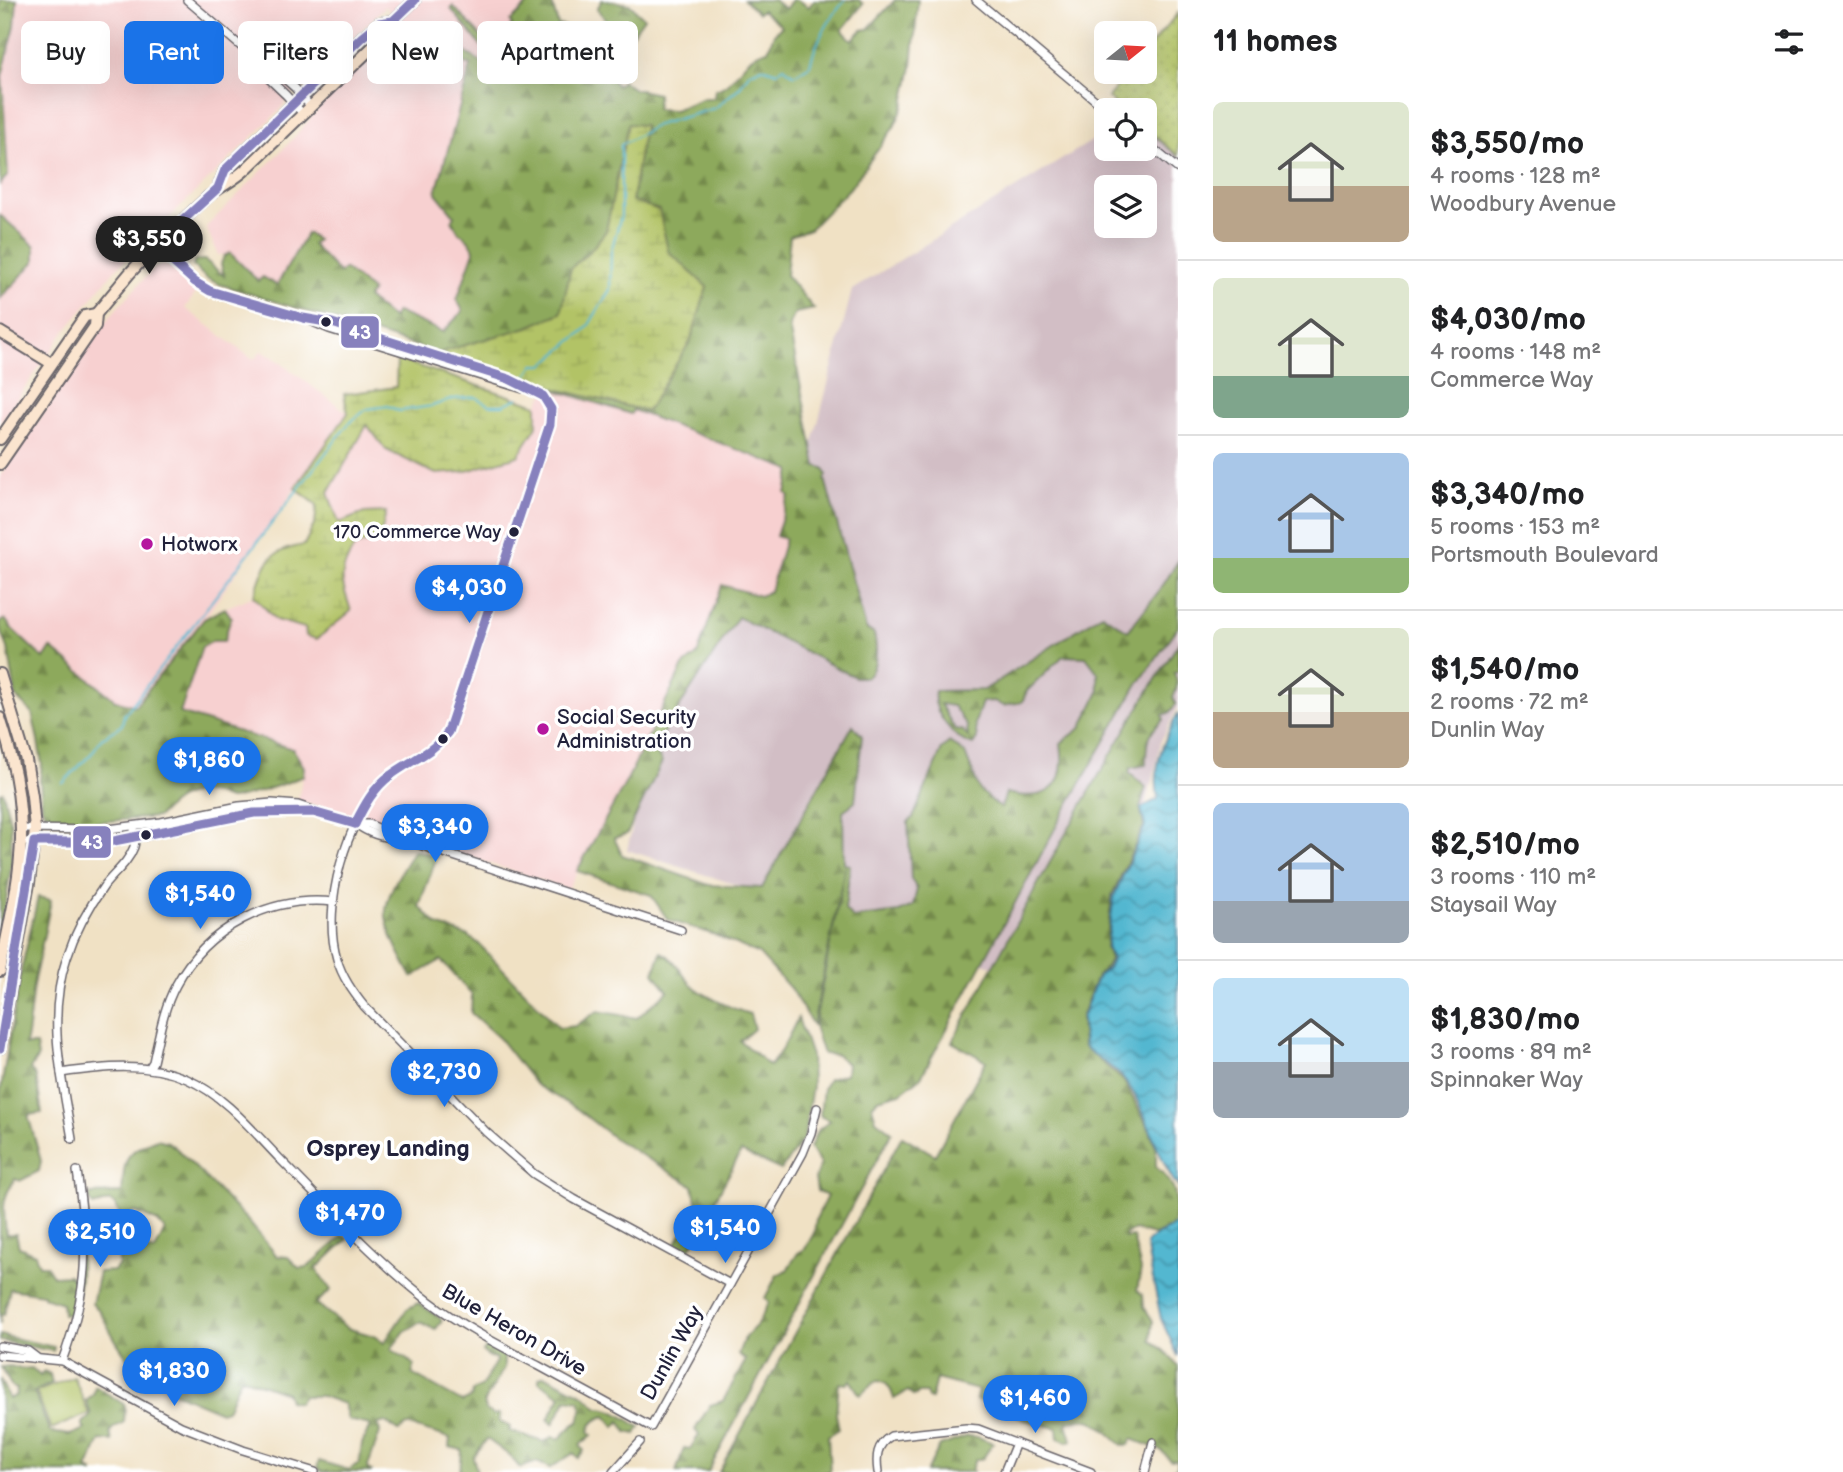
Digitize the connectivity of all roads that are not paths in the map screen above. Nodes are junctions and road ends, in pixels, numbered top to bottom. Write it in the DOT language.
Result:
graph roads {
  1 [pos="187,0"];
  2 [pos="415,0"];
  3 [pos="976,0"];
  4 [pos="393,21"];
  5 [pos="367,34"];
  6 [pos="367,52"];
  7 [pos="298,99"];
  8 [pos="1094,99"];
  9 [pos="307,110"];
  10 [pos="1157,152"];
  11 [pos="1178,169"];
  12 [pos="218,188"];
  13 [pos="155,246"];
  14 [pos="96,314"];
  15 [pos="0,332"];
  16 [pos="49,367"];
  17 [pos="0,439"];
  18 [pos="0,464"];
  19 [pos="0,674"];
  20 [pos="0,718"];
  21 [pos="313,812"];
  22 [pos="355,824"];
  23 [pos="134,826"];
  24 [pos="21,829"];
  25 [pos="35,830"];
  26 [pos="135,838"];
  27 [pos="21,842"];
  28 [pos="34,842"];
  29 [pos="334,902"];
  30 [pos="681,930"];
  31 [pos="0,971"];
  32 [pos="0,1048"];
  33 [pos="149,1068"];
  34 [pos="61,1073"];
  35 [pos="817,1108"];
  36 [pos="72,1139"];
  37 [pos="77,1171"];
  38 [pos="730,1284"];
  39 [pos="0,1346"];
  40 [pos="0,1354"];
  41 [pos="36,1357"];
  42 [pos="62,1361"];
  43 [pos="651,1427"];
  44 [pos="640,1442"];
  45 [pos="1153,1442"];
  46 [pos="1016,1443"];
  47 [pos="1079,1470"];
  48 [pos="315,1472"];
  49 [pos="612,1472"];
  50 [pos="878,1472"];
  51 [pos="1004,1472"];
  52 [pos="1091,1472"];
  53 [pos="1145,1472"];
  1 -- 7 [label="street"];
  2 -- 4 [label="main road"];
  3 -- 8 [label="street"];
  5 -- 7 [label="main road"];
  6 -- 9 [label="main road"];
  7 -- 9 [label="street"];
  7 -- 12 [label="main road"];
  9 -- 12 [label="main road"];
  10 -- 11 [label="street"];
  12 -- 13 [label="main road"];
  13 -- 14 [label="main road"];
  13 -- 22 [label="street"];
  14 -- 16 [label="main road"];
  14 -- 18 [label="main road"];
  15 -- 16 [label="main road"];
  16 -- 17 [label="main road"];
  19 -- 25 [label="main road"];
  20 -- 24 [label="main road"];
  21 -- 22 [label="street"];
  21 -- 23 [label="street"];
  21 -- 26 [label="street"];
  22 -- 29 [label="street"];
  22 -- 30 [label="street"];
  23 -- 25 [label="street"];
  23 -- 26 [label="street"];
  24 -- 25 [label="street"];
  24 -- 27 [label="main road"];
  25 -- 28 [label="main road"];
  26 -- 28 [label="street"];
  26 -- 34 [label="street"];
  27 -- 28 [label="street"];
  27 -- 31 [label="main road"];
  28 -- 32 [label="main road"];
  29 -- 33 [label="street"];
  29 -- 38 [label="street"];
  33 -- 34 [label="street, Blue Heron Drive"];
  33 -- 43 [label="street, Blue Heron Drive"];
  34 -- 36 [label="street"];
  35 -- 38 [label="street, Dunlin Way"];
  37 -- 42 [label="street"];
  38 -- 43 [label="street, Dunlin Way"];
  39 -- 41 [label="street"];
  40 -- 41 [label="street"];
  41 -- 42 [label="street"];
  42 -- 48 [label="street"];
  44 -- 49 [label="street"];
  45 -- 53 [label="street"];
  46 -- 47 [label="street"];
  46 -- 50 [label="street"];
  46 -- 51 [label="street"];
  47 -- 52 [label="street"];
}
